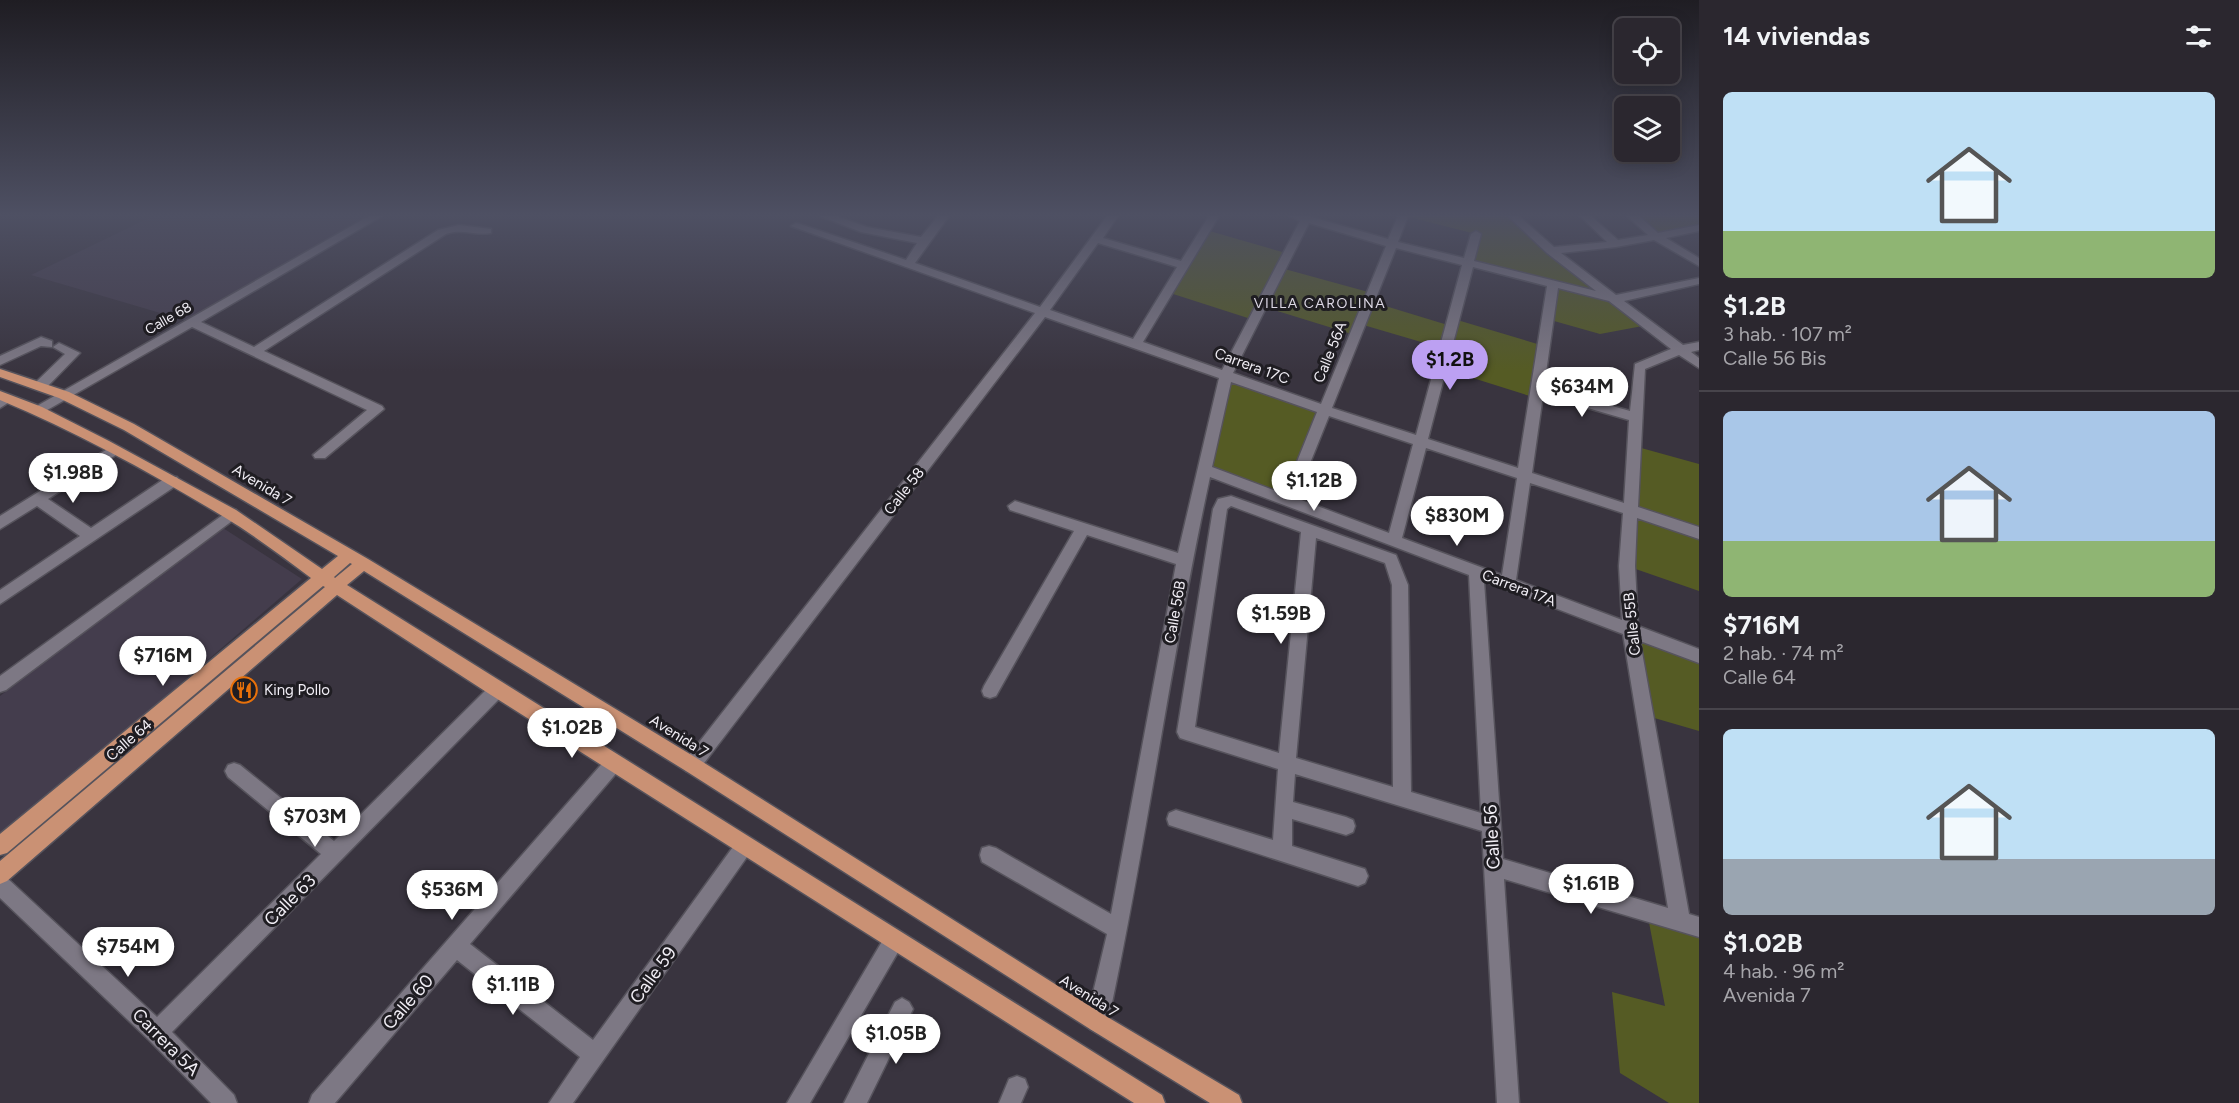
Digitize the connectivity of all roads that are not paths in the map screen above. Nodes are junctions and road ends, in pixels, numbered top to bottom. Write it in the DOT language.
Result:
graph roads {
  1 [pos="286,267"];
  2 [pos="387,267"];
  3 [pos="916,267"];
  4 [pos="1075,267"];
  5 [pos="1183,267"];
  6 [pos="1277,267"];
  7 [pos="1383,267"];
  8 [pos="1468,267"];
  9 [pos="1487,267"];
  10 [pos="1573,267"];
  11 [pos="1699,281"];
  12 [pos="1553,284"];
  13 [pos="1615,299"];
  14 [pos="1042,312"];
  15 [pos="190,322"];
  16 [pos="1136,343"];
  17 [pos="1699,346"];
  18 [pos="1679,350"];
  19 [pos="255,352"];
  20 [pos="0,361"];
  21 [pos="1699,364"];
  22 [pos="0,372"];
  23 [pos="1227,374"];
  24 [pos="40,386"];
  25 [pos="1537,389"];
  26 [pos="64,395"];
  27 [pos="3,399"];
  28 [pos="37,410"];
  29 [pos="1325,410"];
  30 [pos="1635,417"];
  31 [pos="1421,442"];
  32 [pos="114,450"];
  33 [pos="320,455"];
  34 [pos="1204,469"];
  35 [pos="1524,477"];
  36 [pos="172,481"];
  37 [pos="37,499"];
  38 [pos="1288,501"];
  39 [pos="1015,506"];
  40 [pos="1629,512"];
  41 [pos="231,514"];
  42 [pos="0,523"];
  43 [pos="1309,528"];
  44 [pos="1083,529"];
  45 [pos="1699,533"];
  46 [pos="91,536"];
  47 [pos="1394,541"];
  48 [pos="356,559"];
  49 [pos="1184,561"];
  50 [pos="1476,572"];
  51 [pos="329,581"];
  52 [pos="1508,584"];
  53 [pos="0,598"];
  54 [pos="1630,630"];
  55 [pos="1699,656"];
  56 [pos="0,685"];
  57 [pos="497,690"];
  58 [pos="990,691"];
  59 [pos="613,764"];
  60 [pos="692,765"];
  61 [pos="1288,765"];
  62 [pos="234,771"];
  63 [pos="1402,799"];
  64 [pos="1283,808"];
  65 [pos="1176,819"];
  66 [pos="1491,825"];
  67 [pos="1346,826"];
  68 [pos="0,846"];
  69 [pos="745,847"];
  70 [pos="1282,852"];
  71 [pos="336,854"];
  72 [pos="989,855"];
  73 [pos="1494,866"];
  74 [pos="0,874"];
  75 [pos="1358,876"];
  76 [pos="0,885"];
  77 [pos="1680,922"];
  78 [pos="1699,927"];
  79 [pos="1118,929"];
  80 [pos="894,940"];
  81 [pos="456,946"];
  82 [pos="902,1009"];
  83 [pos="1096,1022"];
  84 [pos="157,1032"];
  85 [pos="595,1055"];
  86 [pos="226,1103"];
  87 [pos="320,1103"];
  88 [pos="560,1103"];
  89 [pos="798,1103"];
  90 [pos="855,1103"];
  91 [pos="1154,1103"];
  92 [pos="1231,1103"];
  93 [pos="1508,1103"];
  1 -- 15 [label="street, Calle 68"];
  2 -- 19 [label="street"];
  3 -- 14 [label="street, Carrera 17C"];
  4 -- 14 [label="street, Calle 58"];
  5 -- 16 [label="street"];
  6 -- 23 [label="street, Calle 56B"];
  7 -- 29 [label="street, Calle 56A"];
  8 -- 31 [label="street"];
  9 -- 12 [label="street"];
  10 -- 13 [label="street"];
  11 -- 13 [label="street"];
  12 -- 13 [label="street"];
  12 -- 25 [label="street"];
  13 -- 18 [label="street"];
  14 -- 16 [label="street, Carrera 17C"];
  14 -- 60 [label="street, Calle 58"];
  15 -- 19 [label="street"];
  15 -- 26 [label="street, Calle 68"];
  16 -- 23 [label="street, Carrera 17C"];
  17 -- 18 [label="street"];
  18 -- 21 [label="street"];
  18 -- 30 [label="street, Calle 55B"];
  19 -- 33 [label="street"];
  20 -- 24 [label="street"];
  22 -- 24 [label="main road, Avenida 7"];
  23 -- 29 [label="street, Carrera 17C"];
  23 -- 34 [label="street, Calle 56B"];
  24 -- 26 [label="main road, Avenida 7"];
  25 -- 30 [label="street"];
  25 -- 35 [label="street"];
  26 -- 28 [label="street, Calle 68"];
  26 -- 48 [label="main road, Avenida 7"];
  27 -- 28 [label="main road"];
  28 -- 32 [label="main road"];
  29 -- 31 [label="street, Carrera 17C"];
  29 -- 38 [label="street, Calle 56A"];
  30 -- 40 [label="street, Calle 55B"];
  31 -- 35 [label="street, Carrera 17C"];
  31 -- 47 [label="street"];
  32 -- 36 [label="main road"];
  32 -- 37 [label="street"];
  34 -- 38 [label="street, Carrera 17A"];
  34 -- 49 [label="street, Calle 56B"];
  35 -- 40 [label="street, Carrera 17C"];
  35 -- 52 [label="street"];
  36 -- 41 [label="main road"];
  36 -- 46 [label="street"];
  37 -- 42 [label="street"];
  37 -- 46 [label="street"];
  38 -- 47 [label="street, Carrera 17A"];
  39 -- 44 [label="street"];
  40 -- 45 [label="street, Carrera 17C"];
  40 -- 54 [label="street, Calle 55B"];
  41 -- 51 [label="main road"];
  41 -- 56 [label="street"];
  43 -- 61 [label="street"];
  43 -- 61 [label="street"];
  43 -- 63 [label="street"];
  44 -- 49 [label="street"];
  44 -- 58 [label="street"];
  46 -- 53 [label="street"];
  47 -- 50 [label="street, Carrera 17A"];
  48 -- 51 [label="main road, Calle 64"];
  48 -- 60 [label="main road, Avenida 7"];
  49 -- 79 [label="street, Calle 56B"];
  50 -- 52 [label="street, Carrera 17A"];
  50 -- 66 [label="street, Calle 56"];
  51 -- 57 [label="main road"];
  51 -- 68 [label="main road, Calle 64"];
  51 -- 74 [label="main road, Calle 64"];
  52 -- 54 [label="street, Carrera 17A"];
  54 -- 55 [label="street, Carrera 17A"];
  54 -- 77 [label="street, Calle 55B"];
  57 -- 59 [label="main road"];
  57 -- 71 [label="street, Calle 63"];
  59 -- 69 [label="main road"];
  59 -- 81 [label="street, Calle 60"];
  60 -- 83 [label="main road, Avenida 7"];
  61 -- 63 [label="street"];
  61 -- 64 [label="street"];
  62 -- 71 [label="street"];
  63 -- 66 [label="street"];
  64 -- 67 [label="street"];
  64 -- 70 [label="street"];
  65 -- 70 [label="street"];
  66 -- 73 [label="street, Calle 56"];
  69 -- 80 [label="main road"];
  69 -- 85 [label="street, Calle 59"];
  70 -- 75 [label="street"];
  71 -- 84 [label="street, Calle 63"];
  72 -- 79 [label="street"];
  73 -- 77 [label="street"];
  73 -- 93 [label="street, Calle 56"];
  76 -- 84 [label="street, Carrera 5A"];
  77 -- 78 [label="street"];
  79 -- 83 [label="street, Calle 56B"];
  80 -- 89 [label="street"];
  80 -- 91 [label="main road"];
  81 -- 85 [label="street"];
  81 -- 87 [label="street, Calle 60"];
  82 -- 90 [label="street"];
  83 -- 92 [label="main road, Avenida 7"];
  84 -- 86 [label="street, Carrera 5A"];
  85 -- 88 [label="street, Calle 59"];
}
